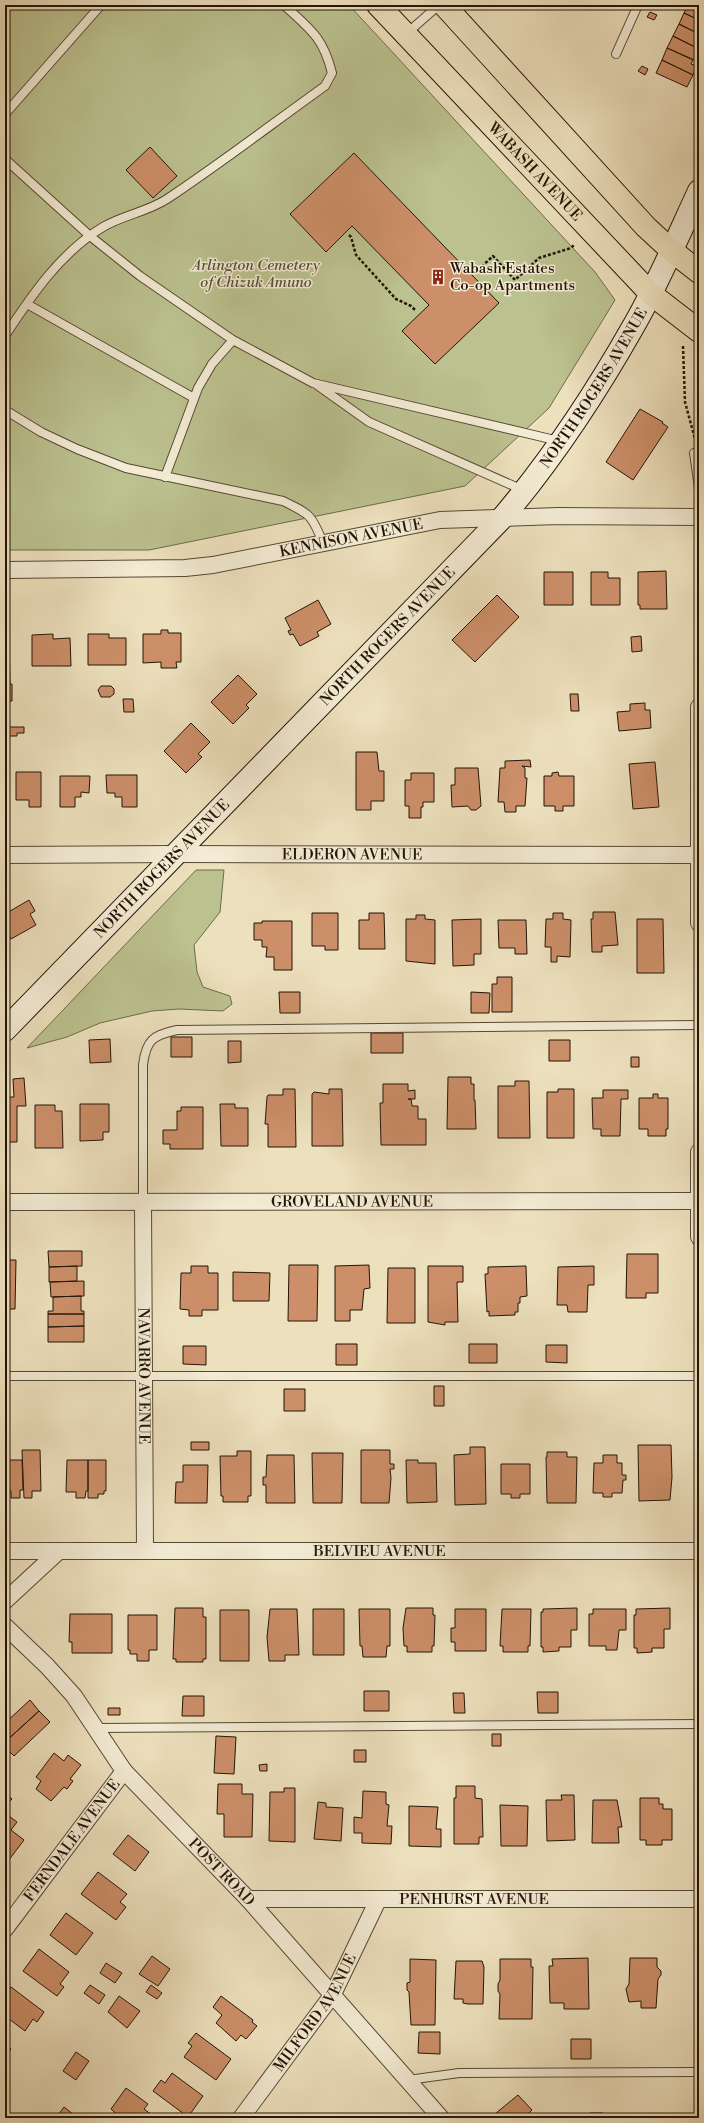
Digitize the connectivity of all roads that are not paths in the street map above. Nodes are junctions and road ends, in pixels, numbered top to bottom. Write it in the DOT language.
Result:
graph roads {
  1 [pos="101,5"];
  2 [pos="284,5"];
  3 [pos="378,5"];
  4 [pos="439,5"];
  5 [pos="444,5"];
  6 [pos="638,5"];
  7 [pos="406,35"];
  8 [pos="616,54"];
  9 [pos="5,114"];
  10 [pos="5,159"];
  11 [pos="699,191"];
  12 [pos="90,236"];
  13 [pos="671,250"];
  14 [pos="699,272"];
  15 [pos="651,294"];
  16 [pos="27,304"];
  17 [pos="5,336"];
  18 [pos="691,337"];
  19 [pos="233,340"];
  20 [pos="313,383"];
  21 [pos="194,398"];
  22 [pos="5,410"];
  23 [pos="560,441"];
  24 [pos="694,453"];
  25 [pos="165,477"];
  26 [pos="699,488"];
  27 [pos="525,491"];
  28 [pos="699,494"];
  29 [pos="503,517"];
  30 [pos="699,517"];
  31 [pos="323,543"];
  32 [pos="5,570"];
  33 [pos="699,707"];
  34 [pos="177,854"];
  35 [pos="5,855"];
  36 [pos="699,855"];
  37 [pos="699,923"];
  38 [pos="699,1025"];
  39 [pos="5,1030"];
  40 [pos="699,1152"];
  41 [pos="699,1201"];
  42 [pos="5,1202"];
  43 [pos="143,1202"];
  44 [pos="699,1237"];
  45 [pos="5,1376"];
  46 [pos="144,1376"];
  47 [pos="699,1376"];
  48 [pos="145,1550"];
  49 [pos="5,1551"];
  50 [pos="59,1551"];
  51 [pos="699,1551"];
  52 [pos="5,1601"];
  53 [pos="5,1626"];
  54 [pos="699,1724"];
  55 [pos="95,1728"];
  56 [pos="124,1771"];
  57 [pos="248,1899"];
  58 [pos="699,1899"];
  59 [pos="378,1900"];
  60 [pos="5,1928"];
  61 [pos="333,1994"];
  62 [pos="699,2072"];
  63 [pos="408,2080"];
  64 [pos="241,2118"];
  65 [pos="441,2118"];
  1 -- 9 [label="lane"];
  2 -- 12 [label="lane"];
  3 -- 7 [label="main road, WABASH AVENUE"];
  4 -- 7 [label="lane"];
  5 -- 13 [label="main road"];
  6 -- 8 [label="lane"];
  7 -- 15 [label="main road, WABASH AVENUE"];
  10 -- 12 [label="lane"];
  11 -- 13 [label="street, NORTH ROGERS AVENUE"];
  12 -- 16 [label="lane"];
  12 -- 19 [label="lane"];
  13 -- 14 [label="main road"];
  13 -- 15 [label="street, NORTH ROGERS AVENUE"];
  15 -- 18 [label="main road, WABASH AVENUE"];
  15 -- 23 [label="street, NORTH ROGERS AVENUE"];
  16 -- 17 [label="lane"];
  16 -- 21 [label="lane"];
  19 -- 20 [label="lane"];
  19 -- 21 [label="lane"];
  20 -- 23 [label="lane"];
  20 -- 27 [label="lane"];
  21 -- 25 [label="lane"];
  22 -- 25 [label="lane"];
  23 -- 27 [label="street, NORTH ROGERS AVENUE"];
  24 -- 26 [label="lane"];
  25 -- 31 [label="lane"];
  26 -- 28 [label="lane"];
  27 -- 29 [label="street, NORTH ROGERS AVENUE"];
  29 -- 30 [label="street, KENNISON AVENUE"];
  29 -- 31 [label="street, KENNISON AVENUE"];
  29 -- 34 [label="street, NORTH ROGERS AVENUE"];
  31 -- 32 [label="street, KENNISON AVENUE"];
  33 -- 36 [label="street"];
  34 -- 35 [label="street, ELDERON AVENUE"];
  34 -- 36 [label="street, ELDERON AVENUE"];
  34 -- 39 [label="street, NORTH ROGERS AVENUE"];
  36 -- 37 [label="street"];
  38 -- 43 [label="lane"];
  40 -- 41 [label="street"];
  41 -- 43 [label="street, GROVELAND AVENUE"];
  41 -- 44 [label="street"];
  42 -- 43 [label="street, GROVELAND AVENUE"];
  43 -- 46 [label="street, NAVARRO AVENUE"];
  45 -- 46 [label="lane"];
  46 -- 47 [label="lane"];
  46 -- 48 [label="street, NAVARRO AVENUE"];
  48 -- 50 [label="street, BELVIEU AVENUE"];
  48 -- 51 [label="street, BELVIEU AVENUE"];
  49 -- 50 [label="street, BELVIEU AVENUE"];
  50 -- 52 [label="street"];
  53 -- 55 [label="street, POST ROAD"];
  54 -- 55 [label="lane"];
  55 -- 56 [label="street, POST ROAD"];
  56 -- 57 [label="street, POST ROAD"];
  56 -- 60 [label="street, FERNDALE AVENUE"];
  57 -- 59 [label="street, PENHURST AVENUE"];
  57 -- 61 [label="street, POST ROAD"];
  58 -- 59 [label="street, PENHURST AVENUE"];
  59 -- 61 [label="street, MILFORD AVENUE"];
  61 -- 63 [label="street, POST ROAD"];
  61 -- 64 [label="street, MILFORD AVENUE"];
  62 -- 63 [label="lane"];
  63 -- 65 [label="street, POST ROAD"];
}
